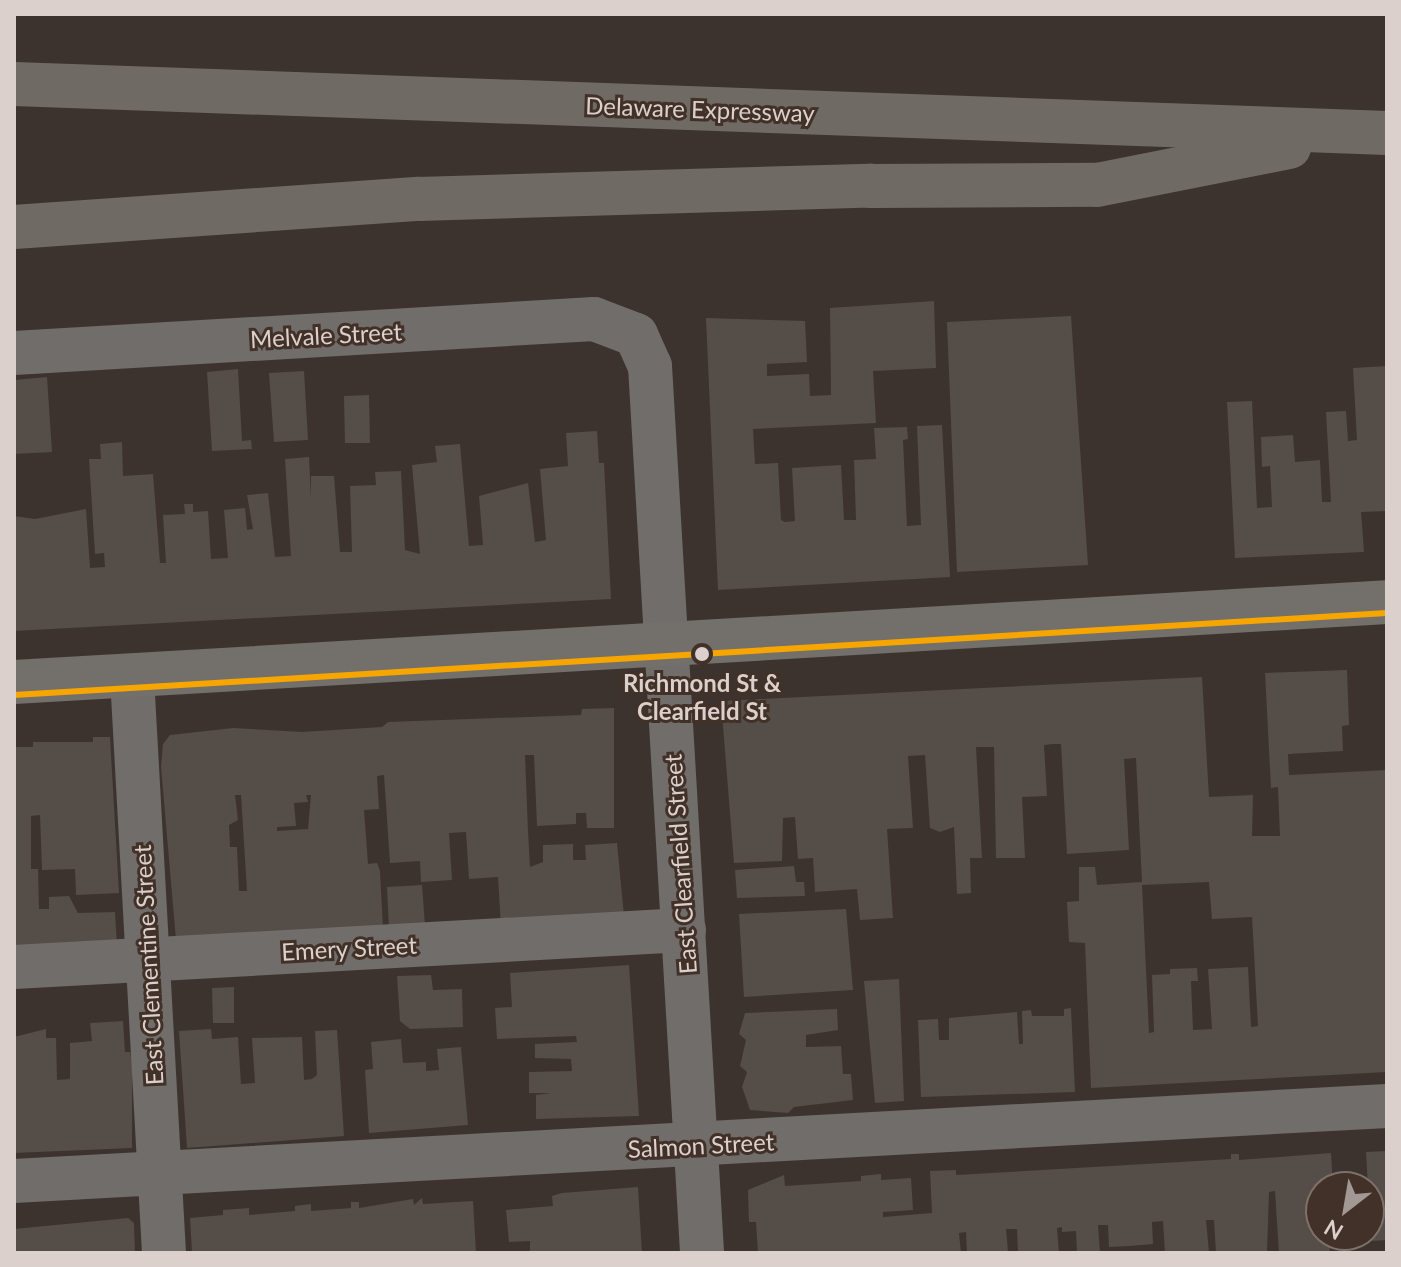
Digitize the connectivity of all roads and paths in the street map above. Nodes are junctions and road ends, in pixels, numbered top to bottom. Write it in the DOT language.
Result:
graph roads {
  1 [pos="14,84"];
  2 [pos="1375,133"];
  3 [pos="14,227"];
  4 [pos="636,335"];
  5 [pos="14,353"];
  6 [pos="1387,602"];
  7 [pos="666,645"];
  8 [pos="132,677"];
  9 [pos="14,682"];
  10 [pos="684,930"];
  11 [pos="148,959"];
  12 [pos="14,967"];
  13 [pos="1387,1106"];
  14 [pos="695,1145"];
  15 [pos="159,1173"];
  16 [pos="14,1181"];
  17 [pos="164,1253"];
  18 [pos="702,1253"];
  1 -- 2 [label="highway, Delaware Expressway"];
  2 -- 3 [label="highway"];
  4 -- 5 [label="street, Melvale Street"];
  4 -- 7 [label="street, East Clearfield Street"];
  6 -- 7 [label="main road"];
  7 -- 8 [label="main road"];
  7 -- 10 [label="street, East Clearfield Street"];
  8 -- 9 [label="main road"];
  8 -- 11 [label="street, East Clementine Street"];
  10 -- 11 [label="street, Emery Street"];
  10 -- 14 [label="street, East Clearfield Street"];
  11 -- 12 [label="street, Emery Street"];
  11 -- 15 [label="street, East Clementine Street"];
  13 -- 14 [label="street, Salmon Street"];
  14 -- 15 [label="street, Salmon Street"];
  14 -- 18 [label="street, East Clearfield Street"];
  15 -- 16 [label="street, Salmon Street"];
  15 -- 17 [label="street, East Clementine Street"];
}
